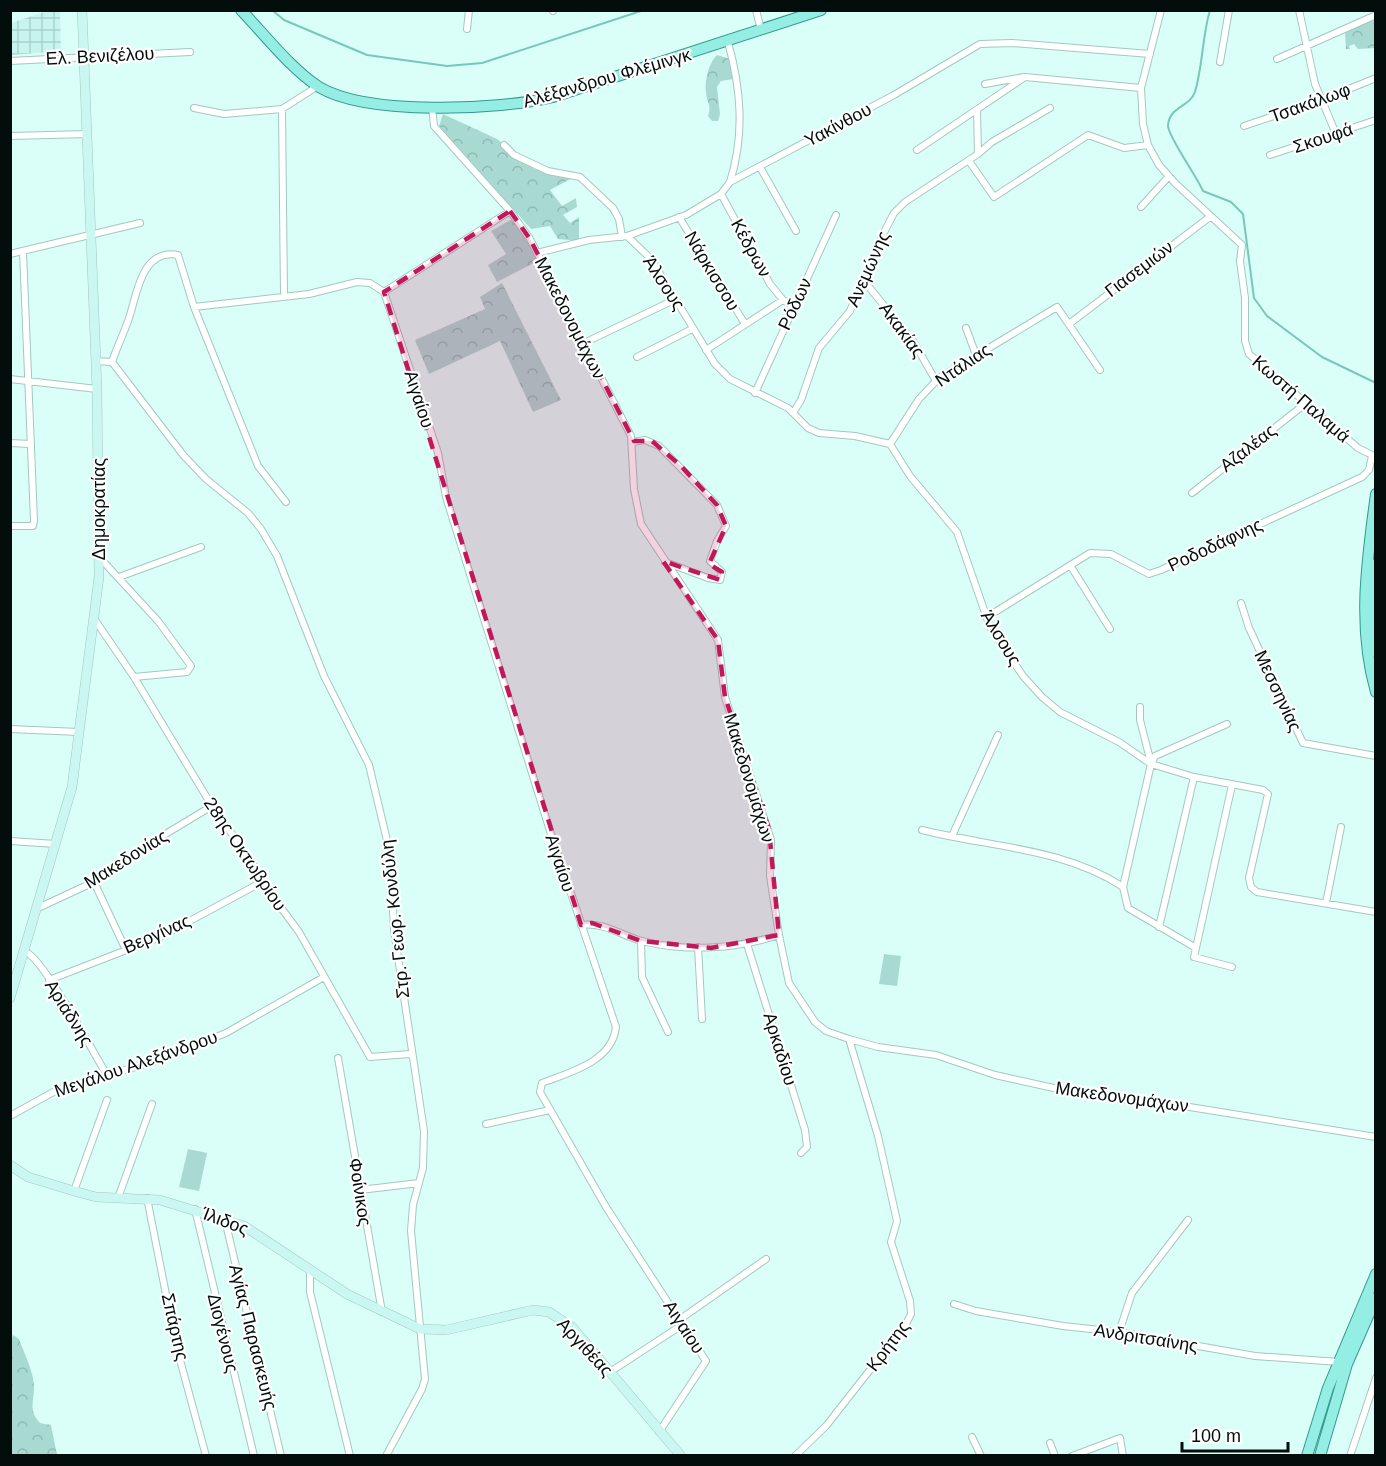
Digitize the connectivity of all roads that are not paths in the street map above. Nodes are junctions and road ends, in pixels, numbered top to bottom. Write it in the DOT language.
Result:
graph roads {
  1 [pos="82,10"];
  2 [pos="241,10"];
  3 [pos="469,10"];
  4 [pos="756,10"];
  5 [pos="820,10"];
  6 [pos="1161,10"];
  7 [pos="1229,10"];
  8 [pos="1299,10"];
  9 [pos="1376,15"];
  10 [pos="467,29"];
  11 [pos="761,30"];
  12 [pos="728,42"];
  13 [pos="1306,47"];
  14 [pos="190,52"];
  15 [pos="1149,54"];
  16 [pos="84,57"];
  17 [pos="1277,59"];
  18 [pos="10,61"];
  19 [pos="1220,62"];
  20 [pos="1025,77"];
  21 [pos="1376,78"];
  22 [pos="985,84"];
  23 [pos="318,86"];
  24 [pos="1141,88"];
  25 [pos="1324,99"];
  26 [pos="431,106"];
  27 [pos="194,108"];
  28 [pos="1050,108"];
  29 [pos="282,109"];
  30 [pos="976,111"];
  31 [pos="1376,120"];
  32 [pos="1244,126"];
  33 [pos="88,134"];
  34 [pos="1336,134"];
  35 [pos="10,136"];
  36 [pos="504,145"];
  37 [pos="1148,145"];
  38 [pos="917,150"];
  39 [pos="978,154"];
  40 [pos="1270,155"];
  41 [pos="969,161"];
  42 [pos="760,167"];
  43 [pos="1168,176"];
  44 [pos="730,182"];
  45 [pos="721,194"];
  46 [pos="1141,207"];
  47 [pos="510,211"];
  48 [pos="836,214"];
  49 [pos="1211,216"];
  50 [pos="679,217"];
  51 [pos="140,223"];
  52 [pos="796,231"];
  53 [pos="91,236"];
  54 [pos="625,236"];
  55 [pos="23,252"];
  56 [pos="537,253"];
  57 [pos="10,254"];
  58 [pos="864,281"];
  59 [pos="384,292"];
  60 [pos="284,296"];
  61 [pos="676,299"];
  62 [pos="783,300"];
  63 [pos="794,306"];
  64 [pos="194,307"];
  65 [pos="745,324"];
  66 [pos="1069,324"];
  67 [pos="966,328"];
  68 [pos="692,329"];
  69 [pos="584,343"];
  70 [pos="706,350"];
  71 [pos="976,355"];
  72 [pos="637,357"];
  73 [pos="95,361"];
  74 [pos="112,362"];
  75 [pos="1100,370"];
  76 [pos="10,379"];
  77 [pos="29,381"];
  78 [pos="936,381"];
  79 [pos="97,389"];
  80 [pos="755,393"];
  81 [pos="1305,404"];
  82 [pos="793,412"];
  83 [pos="633,442"];
  84 [pos="10,443"];
  85 [pos="31,444"];
  86 [pos="890,444"];
  87 [pos="1374,457"];
  88 [pos="1192,493"];
  89 [pos="1376,494"];
  90 [pos="286,502"];
  91 [pos="10,526"];
  92 [pos="201,547"];
  93 [pos="100,558"];
  94 [pos="663,561"];
  95 [pos="1376,564"];
  96 [pos="1071,565"];
  97 [pos="119,577"];
  98 [pos="1240,603"];
  99 [pos="987,617"];
  100 [pos="94,620"];
  101 [pos="1110,629"];
  102 [pos="1376,652"];
  103 [pos="134,676"];
  104 [pos="1376,692"];
  105 [pos="1140,707"];
  106 [pos="1227,724"];
  107 [pos="10,729"];
  108 [pos="80,732"];
  109 [pos="998,735"];
  110 [pos="1376,756"];
  111 [pos="1151,764"];
  112 [pos="1194,777"];
  113 [pos="1232,784"];
  114 [pos="212,806"];
  115 [pos="1341,827"];
  116 [pos="922,830"];
  117 [pos="952,836"];
  118 [pos="10,840"];
  119 [pos="56,844"];
  120 [pos="94,882"];
  121 [pos="262,882"];
  122 [pos="1123,887"];
  123 [pos="1326,903"];
  124 [pos="38,908"];
  125 [pos="1376,912"];
  126 [pos="581,925"];
  127 [pos="1159,927"];
  128 [pos="779,935"];
  129 [pos="641,940"];
  130 [pos="747,944"];
  131 [pos="698,947"];
  132 [pos="125,948"];
  133 [pos="1196,948"];
  134 [pos="26,952"];
  135 [pos="1232,967"];
  136 [pos="324,977"];
  137 [pos="49,980"];
  138 [pos="10,998"];
  139 [pos="702,1019"];
  140 [pos="668,1032"];
  141 [pos="849,1040"];
  142 [pos="410,1054"];
  143 [pos="338,1058"];
  144 [pos="108,1077"];
  145 [pos="107,1100"];
  146 [pos="152,1104"];
  147 [pos="550,1110"];
  148 [pos="10,1116"];
  149 [pos="486,1124"];
  150 [pos="1376,1137"];
  151 [pos="801,1153"];
  152 [pos="10,1165"];
  153 [pos="419,1183"];
  154 [pos="360,1190"];
  155 [pos="74,1191"];
  156 [pos="118,1198"];
  157 [pos="147,1198"];
  158 [pos="195,1209"];
  159 [pos="225,1219"];
  160 [pos="1188,1220"];
  161 [pos="766,1259"];
  162 [pos="310,1269"];
  163 [pos="1376,1274"];
  164 [pos="1376,1298"];
  165 [pos="954,1305"];
  166 [pos="382,1313"];
  167 [pos="681,1323"];
  168 [pos="420,1329"];
  169 [pos="1119,1332"];
  170 [pos="1339,1362"];
  171 [pos="609,1372"];
  172 [pos="1376,1378"];
  173 [pos="1372,1398"];
  174 [pos="659,1432"];
  175 [pos="972,1437"];
  176 [pos="1050,1443"];
  177 [pos="206,1455"];
  178 [pos="254,1455"];
  179 [pos="281,1455"];
  180 [pos="350,1455"];
  181 [pos="386,1455"];
  182 [pos="681,1455"];
  183 [pos="795,1455"];
  184 [pos="981,1455"];
  185 [pos="1055,1455"];
  186 [pos="1072,1455"];
  187 [pos="1123,1455"];
  188 [pos="1307,1455"];
  189 [pos="1320,1455"];
  190 [pos="1350,1455"];
  1 -- 16 [label="street, Δημοκρατίας"];
  2 -- 23 [label="main road, Αλέξανδρου Φλέμινγκ"];
  3 -- 10 [label="street"];
  4 -- 11 [label="street"];
  5 -- 11 [label="main road, Αλέξανδρου Φλέμινγκ"];
  6 -- 15 [label="street, Κωστή Παλαμά"];
  7 -- 19 [label="street"];
  8 -- 13 [label="street"];
  9 -- 13 [label="street"];
  11 -- 12 [label="main road, Αλέξανδρου Φλέμινγκ"];
  12 -- 26 [label="main road, Αλέξανδρου Φλέμινγκ"];
  12 -- 44 [label="street"];
  13 -- 17 [label="street"];
  13 -- 25 [label="street"];
  14 -- 16 [label="street, Ελ. Βενιζέλου"];
  15 -- 24 [label="street, Κωστή Παλαμά"];
  15 -- 42 [label="street, Υακίνθου"];
  16 -- 18 [label="street, Ελ. Βενιζέλου"];
  16 -- 33 [label="street, Δημοκρατίας"];
  20 -- 22 [label="street"];
  20 -- 24 [label="street"];
  20 -- 30 [label="street"];
  21 -- 25 [label="street, Τσακάλωφ"];
  23 -- 26 [label="main road, Αλέξανδρου Φλέμινγκ"];
  23 -- 29 [label="street"];
  24 -- 37 [label="street, Κωστή Παλαμά"];
  25 -- 32 [label="street, Τσακάλωφ"];
  25 -- 34 [label="street"];
  26 -- 47 [label="street, Μακεδονομάχων"];
  27 -- 29 [label="street"];
  28 -- 39 [label="street, Ανεμώνης"];
  29 -- 60 [label="street"];
  30 -- 38 [label="street"];
  30 -- 39 [label="street"];
  31 -- 34 [label="street, Σκουφά"];
  33 -- 35 [label="street"];
  33 -- 53 [label="street, Δημοκρατίας"];
  34 -- 40 [label="street, Σκουφά"];
  36 -- 54 [label="street"];
  37 -- 41 [label="street"];
  37 -- 43 [label="street, Κωστή Παλαμά"];
  39 -- 41 [label="street, Ανεμώνης"];
  41 -- 58 [label="street, Ανεμώνης"];
  42 -- 44 [label="street, Υακίνθου"];
  42 -- 52 [label="street"];
  43 -- 46 [label="street"];
  43 -- 49 [label="street, Κωστή Παλαμά"];
  44 -- 45 [label="street, Υακίνθου"];
  45 -- 50 [label="street, Υακίνθου"];
  45 -- 62 [label="street, Κέδρων"];
  47 -- 56 [label="street, Μακεδονομάχων"];
  47 -- 59 [label="street"];
  48 -- 63 [label="street, Ρόδων"];
  49 -- 66 [label="street, Γιασεμιών"];
  49 -- 81 [label="street, Κωστή Παλαμά"];
  50 -- 54 [label="street, Υακίνθου"];
  50 -- 65 [label="street, Νάρκισσου"];
  51 -- 53 [label="street"];
  53 -- 55 [label="street"];
  53 -- 73 [label="street, Δημοκρατίας"];
  54 -- 56 [label="street, Υακίνθου"];
  54 -- 61 [label="street, Άλσους"];
  55 -- 57 [label="street"];
  55 -- 77 [label="street"];
  56 -- 69 [label="street, Μακεδονομάχων"];
  58 -- 78 [label="street, Ακακίας"];
  58 -- 82 [label="street, Ανεμώνης"];
  59 -- 60 [label="street"];
  59 -- 126 [label="street, Αιγαίου"];
  60 -- 64 [label="street"];
  61 -- 68 [label="street, Άλσους"];
  61 -- 69 [label="street"];
  62 -- 63 [label="street"];
  62 -- 65 [label="street"];
  63 -- 80 [label="street, Ρόδων"];
  64 -- 74 [label="street"];
  64 -- 90 [label="street"];
  65 -- 70 [label="street"];
  66 -- 71 [label="street, Ντάλιας"];
  66 -- 75 [label="street"];
  67 -- 71 [label="street"];
  68 -- 70 [label="street, Άλσους"];
  68 -- 72 [label="street"];
  69 -- 83 [label="street, Μακεδονομάχων"];
  70 -- 80 [label="street, Άλσους"];
  71 -- 78 [label="street, Ντάλιας"];
  73 -- 74 [label="street"];
  73 -- 79 [label="street, Δημοκρατίας"];
  74 -- 142 [label="street, Στρ. Γεωρ. Κονδύλη"];
  76 -- 77 [label="street"];
  77 -- 79 [label="street"];
  77 -- 85 [label="street"];
  78 -- 86 [label="street, Ντάλιας"];
  79 -- 93 [label="street, Δημοκρατίας"];
  80 -- 82 [label="street, Άλσους"];
  81 -- 87 [label="street, Κωστή Παλαμά"];
  81 -- 88 [label="street, Αζαλέας"];
  82 -- 86 [label="street, Άλσους"];
  83 -- 94 [label="street, Μακεδονομάχων"];
  83 -- 94 [label="street"];
  84 -- 85 [label="street"];
  85 -- 91 [label="street"];
  86 -- 99 [label="street, Άλσους"];
  87 -- 96 [label="street, Ροδοδάφνης"];
  89 -- 104 [label="main road"];
  92 -- 97 [label="street"];
  93 -- 97 [label="street"];
  93 -- 100 [label="street, Δημοκρατίας"];
  94 -- 128 [label="street, Μακεδονομάχων"];
  95 -- 102 [label="main road"];
  96 -- 99 [label="street, Ροδοδάφνης"];
  96 -- 101 [label="street"];
  97 -- 103 [label="street"];
  98 -- 110 [label="street, Μεσσηνίας"];
  99 -- 111 [label="street, Άλσους"];
  100 -- 103 [label="street, 28ης Οκτωβρίου"];
  100 -- 108 [label="street, Δημοκρατίας"];
  103 -- 114 [label="street, 28ης Οκτωβρίου"];
  105 -- 111 [label="street"];
  106 -- 111 [label="street"];
  107 -- 108 [label="street"];
  108 -- 119 [label="street, Δημοκρατίας"];
  109 -- 117 [label="street"];
  111 -- 112 [label="street, Άλσους"];
  111 -- 122 [label="street"];
  112 -- 113 [label="street, Άλσους"];
  112 -- 127 [label="street"];
  113 -- 123 [label="street, Άλσους"];
  113 -- 133 [label="street"];
  114 -- 120 [label="street, Μακεδονίας"];
  114 -- 121 [label="street, 28ης Οκτωβρίου"];
  115 -- 123 [label="street"];
  116 -- 117 [label="street"];
  117 -- 122 [label="street"];
  118 -- 119 [label="street"];
  119 -- 124 [label="street, Δημοκρατίας"];
  120 -- 124 [label="street, Μακεδονίας"];
  120 -- 132 [label="street"];
  121 -- 132 [label="street, Βεργίνας"];
  121 -- 136 [label="street, 28ης Οκτωβρίου"];
  122 -- 127 [label="street"];
  123 -- 125 [label="street, Άλσους"];
  124 -- 134 [label="street, Δημοκρατίας"];
  126 -- 129 [label="street"];
  126 -- 147 [label="street, Αιγαίου"];
  127 -- 133 [label="street"];
  128 -- 130 [label="street"];
  128 -- 141 [label="street, Μακεδονομάχων"];
  129 -- 131 [label="street"];
  129 -- 140 [label="street"];
  130 -- 131 [label="street"];
  130 -- 151 [label="street, Αρκαδίου"];
  131 -- 139 [label="street"];
  132 -- 137 [label="street, Βεργίνας"];
  133 -- 135 [label="street"];
  134 -- 137 [label="street, Αριάδνης"];
  134 -- 138 [label="street, Δημοκρατίας"];
  136 -- 142 [label="street, 28ης Οκτωβρίου"];
  136 -- 144 [label="street, Μεγάλου Αλεξάνδρου"];
  137 -- 144 [label="street, Αριάδνης"];
  141 -- 150 [label="street, Μακεδονομάχων"];
  141 -- 183 [label="street, Κρήτης"];
  142 -- 153 [label="street, Στρ. Γεωρ. Κονδύλη"];
  143 -- 154 [label="street, Φοίνικος"];
  144 -- 148 [label="street, Μεγάλου Αλεξάνδρου"];
  145 -- 155 [label="street"];
  146 -- 156 [label="street"];
  147 -- 149 [label="street"];
  147 -- 167 [label="street, Αιγαίου"];
  152 -- 155 [label="street, Ίλιδος"];
  153 -- 154 [label="street"];
  153 -- 168 [label="street, Στρ. Γεωρ. Κονδύλη"];
  154 -- 166 [label="street, Φοίνικος"];
  155 -- 156 [label="street, Ίλιδος"];
  156 -- 157 [label="street, Ίλιδος"];
  157 -- 158 [label="street, Ίλιδος"];
  157 -- 177 [label="street, Σπάρτης"];
  158 -- 159 [label="street, Ίλιδος"];
  158 -- 178 [label="street, Διογένους"];
  159 -- 162 [label="street, Ίλιδος"];
  159 -- 179 [label="street, Αγίας Παρασκευής"];
  160 -- 169 [label="street"];
  161 -- 167 [label="street"];
  162 -- 166 [label="street, Ίλιδος"];
  162 -- 180 [label="street"];
  163 -- 170 [label="main road"];
  164 -- 189 [label="main road"];
  165 -- 169 [label="street, Ανδριτσαίνης"];
  166 -- 168 [label="street, Ίλιδος"];
  167 -- 171 [label="street"];
  167 -- 174 [label="street, Αιγαίου"];
  168 -- 171 [label="street, Αργιθέας"];
  168 -- 181 [label="street, Στρ. Γεωρ. Κονδύλη"];
  169 -- 170 [label="street, Ανδριτσαίνης"];
  170 -- 188 [label="main road"];
  171 -- 174 [label="street, Αργιθέας"];
  172 -- 173 [label="street"];
  173 -- 190 [label="street"];
  174 -- 182 [label="street, Αργιθέας"];
  175 -- 184 [label="street"];
  176 -- 185 [label="street"];
  186 -- 187 [label="street"];
}
